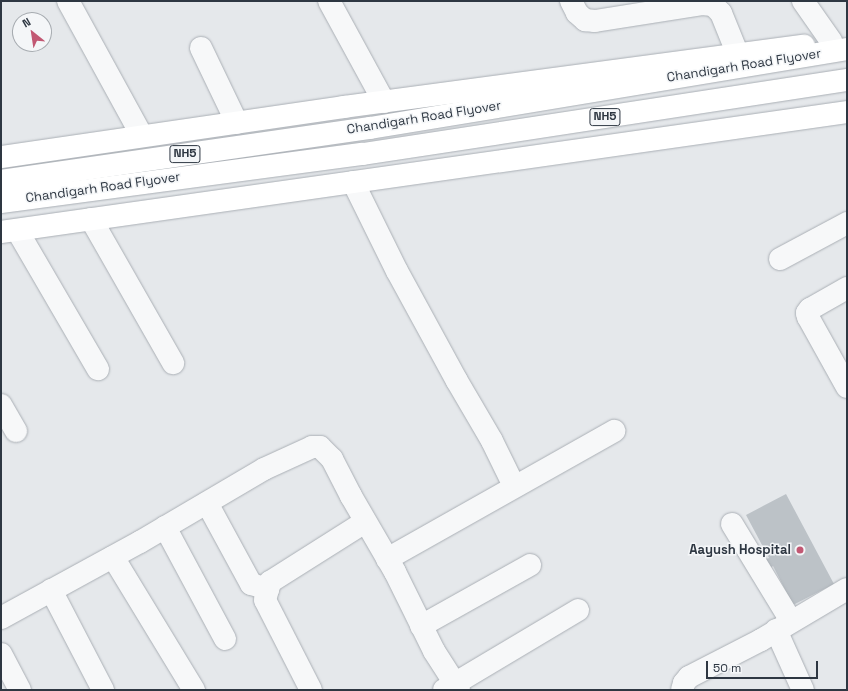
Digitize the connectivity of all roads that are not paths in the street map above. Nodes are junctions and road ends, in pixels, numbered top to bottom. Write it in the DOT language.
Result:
graph roads {
  1 [pos="68,1"];
  2 [pos="328,1"];
  3 [pos="571,1"];
  4 [pos="803,1"];
  5 [pos="842,43"];
  6 [pos="201,48"];
  7 [pos="738,55"];
  8 [pos="847,80"];
  9 [pos="384,102"];
  10 [pos="847,112"];
  11 [pos="237,123"];
  12 [pos="142,136"];
  13 [pos="1,157"];
  14 [pos="1,181"];
  15 [pos="353,182"];
  16 [pos="1,202"];
  17 [pos="91,219"];
  18 [pos="847,223"];
  19 [pos="9,231"];
  20 [pos="780,259"];
  21 [pos="847,288"];
  22 [pos="173,363"];
  23 [pos="98,369"];
  24 [pos="845,380"];
  25 [pos="1,405"];
  26 [pos="16,431"];
  27 [pos="614,431"];
  28 [pos="514,486"];
  29 [pos="207,503"];
  30 [pos="365,522"];
  31 [pos="732,524"];
  32 [pos="165,527"];
  33 [pos="113,557"];
  34 [pos="387,559"];
  35 [pos="530,565"];
  36 [pos="268,588"];
  37 [pos="847,589"];
  38 [pos="51,590"];
  39 [pos="578,610"];
  40 [pos="1,618"];
  41 [pos="783,625"];
  42 [pos="421,626"];
  43 [pos="225,639"];
  44 [pos="1,654"];
  45 [pos="452,688"];
  46 [pos="20,690"];
  47 [pos="103,690"];
  48 [pos="194,690"];
  49 [pos="311,690"];
  50 [pos="682,690"];
  51 [pos="803,690"];
  1 -- 12 [label="street"];
  2 -- 9 [label="street"];
  3 -- 7 [label="street"];
  4 -- 5 [label="street"];
  5 -- 7 [label="main road"];
  5 -- 14 [label="main road, Chandigarh Road Flyover / NH5"];
  6 -- 11 [label="street"];
  7 -- 9 [label="main road"];
  8 -- 16 [label="main road, Chandigarh Road Flyover / NH5"];
  9 -- 11 [label="main road"];
  10 -- 15 [label="main road"];
  11 -- 12 [label="main road"];
  12 -- 13 [label="main road"];
  15 -- 17 [label="main road"];
  15 -- 28 [label="street"];
  17 -- 19 [label="main road"];
  17 -- 22 [label="street"];
  18 -- 20 [label="street"];
  19 -- 23 [label="street"];
  21 -- 24 [label="street"];
  25 -- 26 [label="street"];
  27 -- 28 [label="street"];
  28 -- 34 [label="street"];
  29 -- 30 [label="street"];
  29 -- 32 [label="street"];
  29 -- 36 [label="street"];
  30 -- 34 [label="street"];
  30 -- 36 [label="street"];
  31 -- 41 [label="street"];
  32 -- 33 [label="street"];
  32 -- 43 [label="street"];
  33 -- 38 [label="street"];
  33 -- 48 [label="street"];
  34 -- 42 [label="street"];
  35 -- 42 [label="street"];
  36 -- 49 [label="street"];
  37 -- 41 [label="street"];
  38 -- 40 [label="street"];
  38 -- 47 [label="street"];
  39 -- 45 [label="street"];
  41 -- 50 [label="street"];
  41 -- 51 [label="street"];
  42 -- 45 [label="street"];
  44 -- 46 [label="street"];
}
